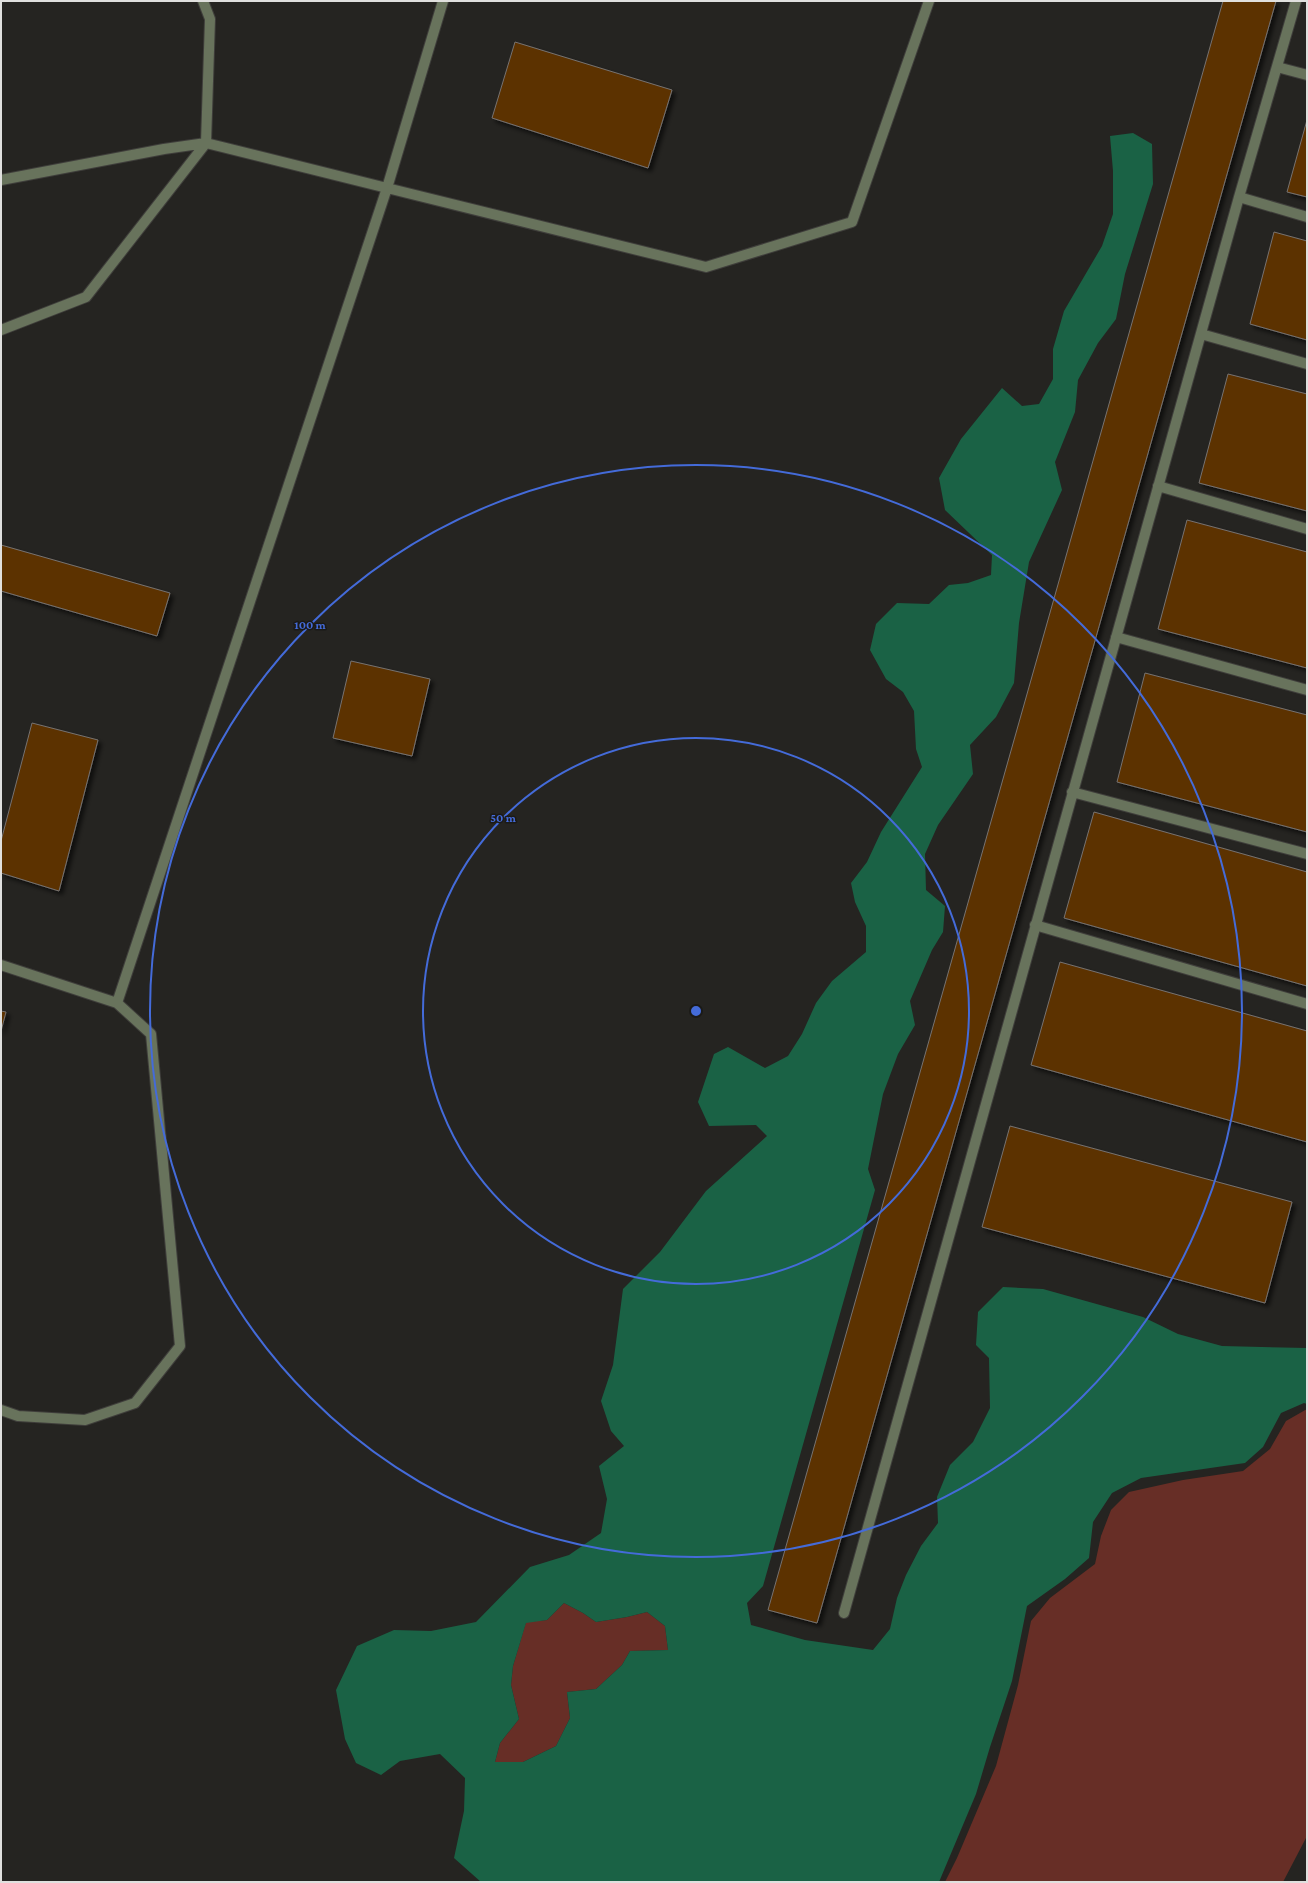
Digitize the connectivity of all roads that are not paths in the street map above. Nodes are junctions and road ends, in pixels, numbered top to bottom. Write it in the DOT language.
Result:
graph roads {
  1 [pos="202,1"];
  2 [pos="443,1"];
  3 [pos="929,1"];
  4 [pos="1296,1"];
  5 [pos="1277,67"];
  6 [pos="1307,75"];
  7 [pos="206,143"];
  8 [pos="1,180"];
  9 [pos="387,188"];
  10 [pos="1239,197"];
  11 [pos="1307,218"];
  12 [pos="1,330"];
  13 [pos="1201,334"];
  14 [pos="1307,364"];
  15 [pos="1158,486"];
  16 [pos="1307,529"];
  17 [pos="1116,637"];
  18 [pos="1307,690"];
  19 [pos="1072,792"];
  20 [pos="1307,854"];
  21 [pos="1036,925"];
  22 [pos="1,965"];
  23 [pos="117,1003"];
  24 [pos="1307,1004"];
  25 [pos="1,1410"];
  26 [pos="844,1614"];
  1 -- 7 [label="lane"];
  2 -- 9 [label="lane"];
  3 -- 9 [label="lane"];
  4 -- 5 [label="lane"];
  5 -- 6 [label="lane"];
  5 -- 10 [label="lane"];
  7 -- 8 [label="lane"];
  7 -- 9 [label="lane"];
  7 -- 12 [label="lane"];
  9 -- 23 [label="lane"];
  10 -- 11 [label="lane"];
  10 -- 13 [label="lane"];
  13 -- 14 [label="lane"];
  13 -- 15 [label="lane"];
  15 -- 16 [label="lane"];
  15 -- 17 [label="lane"];
  17 -- 18 [label="lane"];
  17 -- 19 [label="lane"];
  19 -- 20 [label="lane"];
  19 -- 21 [label="lane"];
  21 -- 24 [label="lane"];
  21 -- 26 [label="lane"];
  22 -- 23 [label="lane"];
  23 -- 25 [label="lane"];
}
